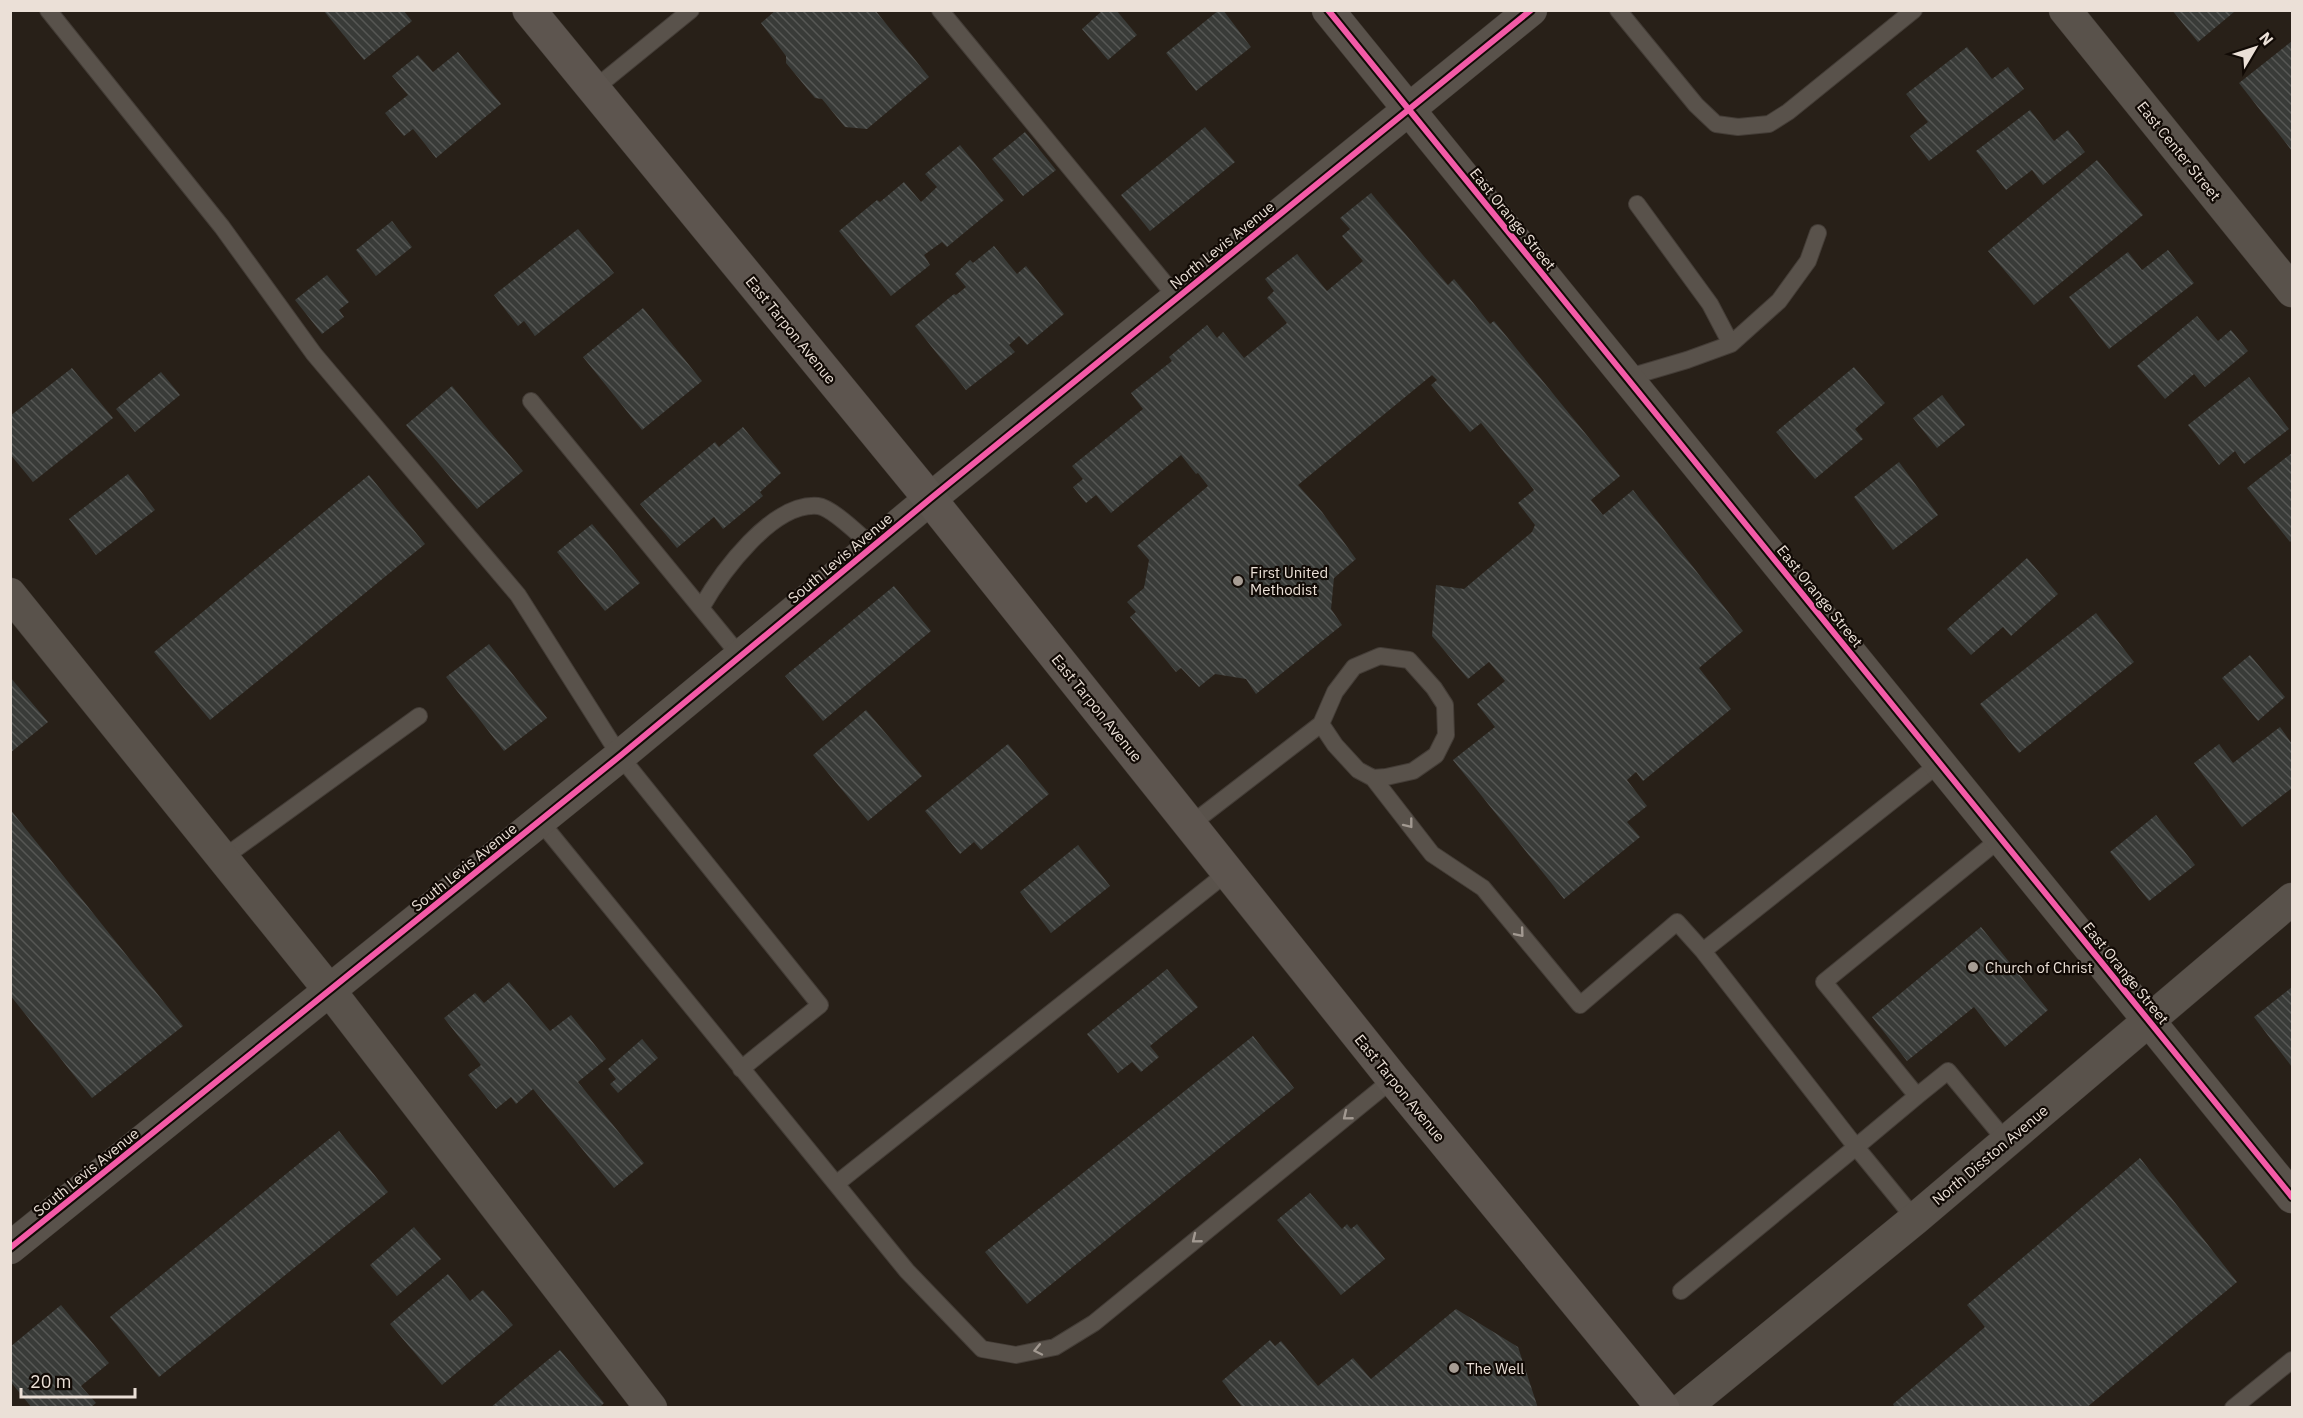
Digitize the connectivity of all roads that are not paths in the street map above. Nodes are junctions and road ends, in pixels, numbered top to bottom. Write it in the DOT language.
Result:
graph roads {
  1 [pos="48,10"];
  2 [pos="529,10"];
  3 [pos="691,10"];
  4 [pos="940,10"];
  5 [pos="1328,10"];
  6 [pos="1531,10"];
  7 [pos="1618,10"];
  8 [pos="1914,10"];
  9 [pos="2065,10"];
  10 [pos="594,89"];
  11 [pos="1408,109"];
  12 [pos="1637,204"];
  13 [pos="1818,232"];
  14 [pos="2292,291"];
  15 [pos="1177,298"];
  16 [pos="1731,344"];
  17 [pos="1626,378"];
  18 [pos="531,401"];
  19 [pos="930,499"];
  20 [pos="873,547"];
  21 [pos="10,594"];
  22 [pos="701,608"];
  23 [pos="741,657"];
  24 [pos="419,716"];
  25 [pos="1321,724"];
  26 [pos="620,756"];
  27 [pos="1940,762"];
  28 [pos="1373,778"];
  29 [pos="540,821"];
  30 [pos="1190,825"];
  31 [pos="2001,838"];
  32 [pos="223,858"];
  33 [pos="1228,872"];
  34 [pos="2292,899"];
  35 [pos="1703,951"];
  36 [pos="330,991"];
  37 [pos="2148,1019"];
  38 [pos="741,1069"];
  39 [pos="1393,1079"];
  40 [pos="1917,1096"];
  41 [pos="2006,1141"];
  42 [pos="1856,1147"];
  43 [pos="836,1184"];
  44 [pos="2292,1197"];
  45 [pos="1915,1219"];
  46 [pos="10,1248"];
  47 [pos="1681,1291"];
  48 [pos="2292,1360"];
  49 [pos="644,1405"];
  50 [pos="1663,1407"];
  51 [pos="1684,1407"];
  52 [pos="2232,1407"];
  1 -- 26 [label="lane"];
  2 -- 10 [label="main road, East Tarpon Avenue"];
  3 -- 10 [label="lane"];
  4 -- 15 [label="lane"];
  5 -- 11 [label="street, East Orange Street"];
  6 -- 11 [label="street, North Levis Avenue"];
  7 -- 8 [label="lane"];
  9 -- 14 [label="street, East Center Street"];
  10 -- 19 [label="main road, East Tarpon Avenue"];
  11 -- 15 [label="street, North Levis Avenue"];
  11 -- 17 [label="street, East Orange Street"];
  12 -- 16 [label="lane"];
  13 -- 16 [label="lane"];
  15 -- 19 [label="street, North Levis Avenue"];
  16 -- 17 [label="lane"];
  17 -- 27 [label="street, East Orange Street"];
  18 -- 22 [label="lane"];
  19 -- 20 [label="street, South Levis Avenue"];
  19 -- 30 [label="main road, East Tarpon Avenue"];
  20 -- 22 [label="lane"];
  20 -- 23 [label="street, South Levis Avenue"];
  21 -- 32 [label="street"];
  22 -- 23 [label="lane"];
  23 -- 26 [label="street, South Levis Avenue"];
  24 -- 32 [label="lane"];
  25 -- 28 [label="lane"];
  25 -- 28 [label="lane"];
  25 -- 30 [label="lane"];
  26 -- 29 [label="street, South Levis Avenue"];
  26 -- 38 [label="lane"];
  27 -- 31 [label="street, East Orange Street"];
  27 -- 35 [label="lane"];
  28 -- 35 [label="lane, one-way"];
  29 -- 36 [label="street, South Levis Avenue"];
  29 -- 38 [label="lane"];
  30 -- 33 [label="main road, East Tarpon Avenue"];
  31 -- 37 [label="street, East Orange Street"];
  31 -- 40 [label="lane"];
  32 -- 36 [label="street"];
  33 -- 39 [label="main road, East Tarpon Avenue"];
  33 -- 43 [label="lane"];
  34 -- 37 [label="street, North Disston Avenue"];
  35 -- 42 [label="lane"];
  36 -- 46 [label="street, South Levis Avenue"];
  36 -- 49 [label="street"];
  37 -- 41 [label="street, North Disston Avenue"];
  37 -- 44 [label="street, East Orange Street"];
  38 -- 43 [label="lane"];
  39 -- 43 [label="lane, one-way"];
  39 -- 50 [label="main road, East Tarpon Avenue"];
  40 -- 41 [label="lane"];
  40 -- 42 [label="lane"];
  41 -- 45 [label="street, North Disston Avenue"];
  42 -- 45 [label="lane"];
  42 -- 47 [label="lane"];
  45 -- 51 [label="street, North Disston Avenue"];
  48 -- 52 [label="lane"];
}
